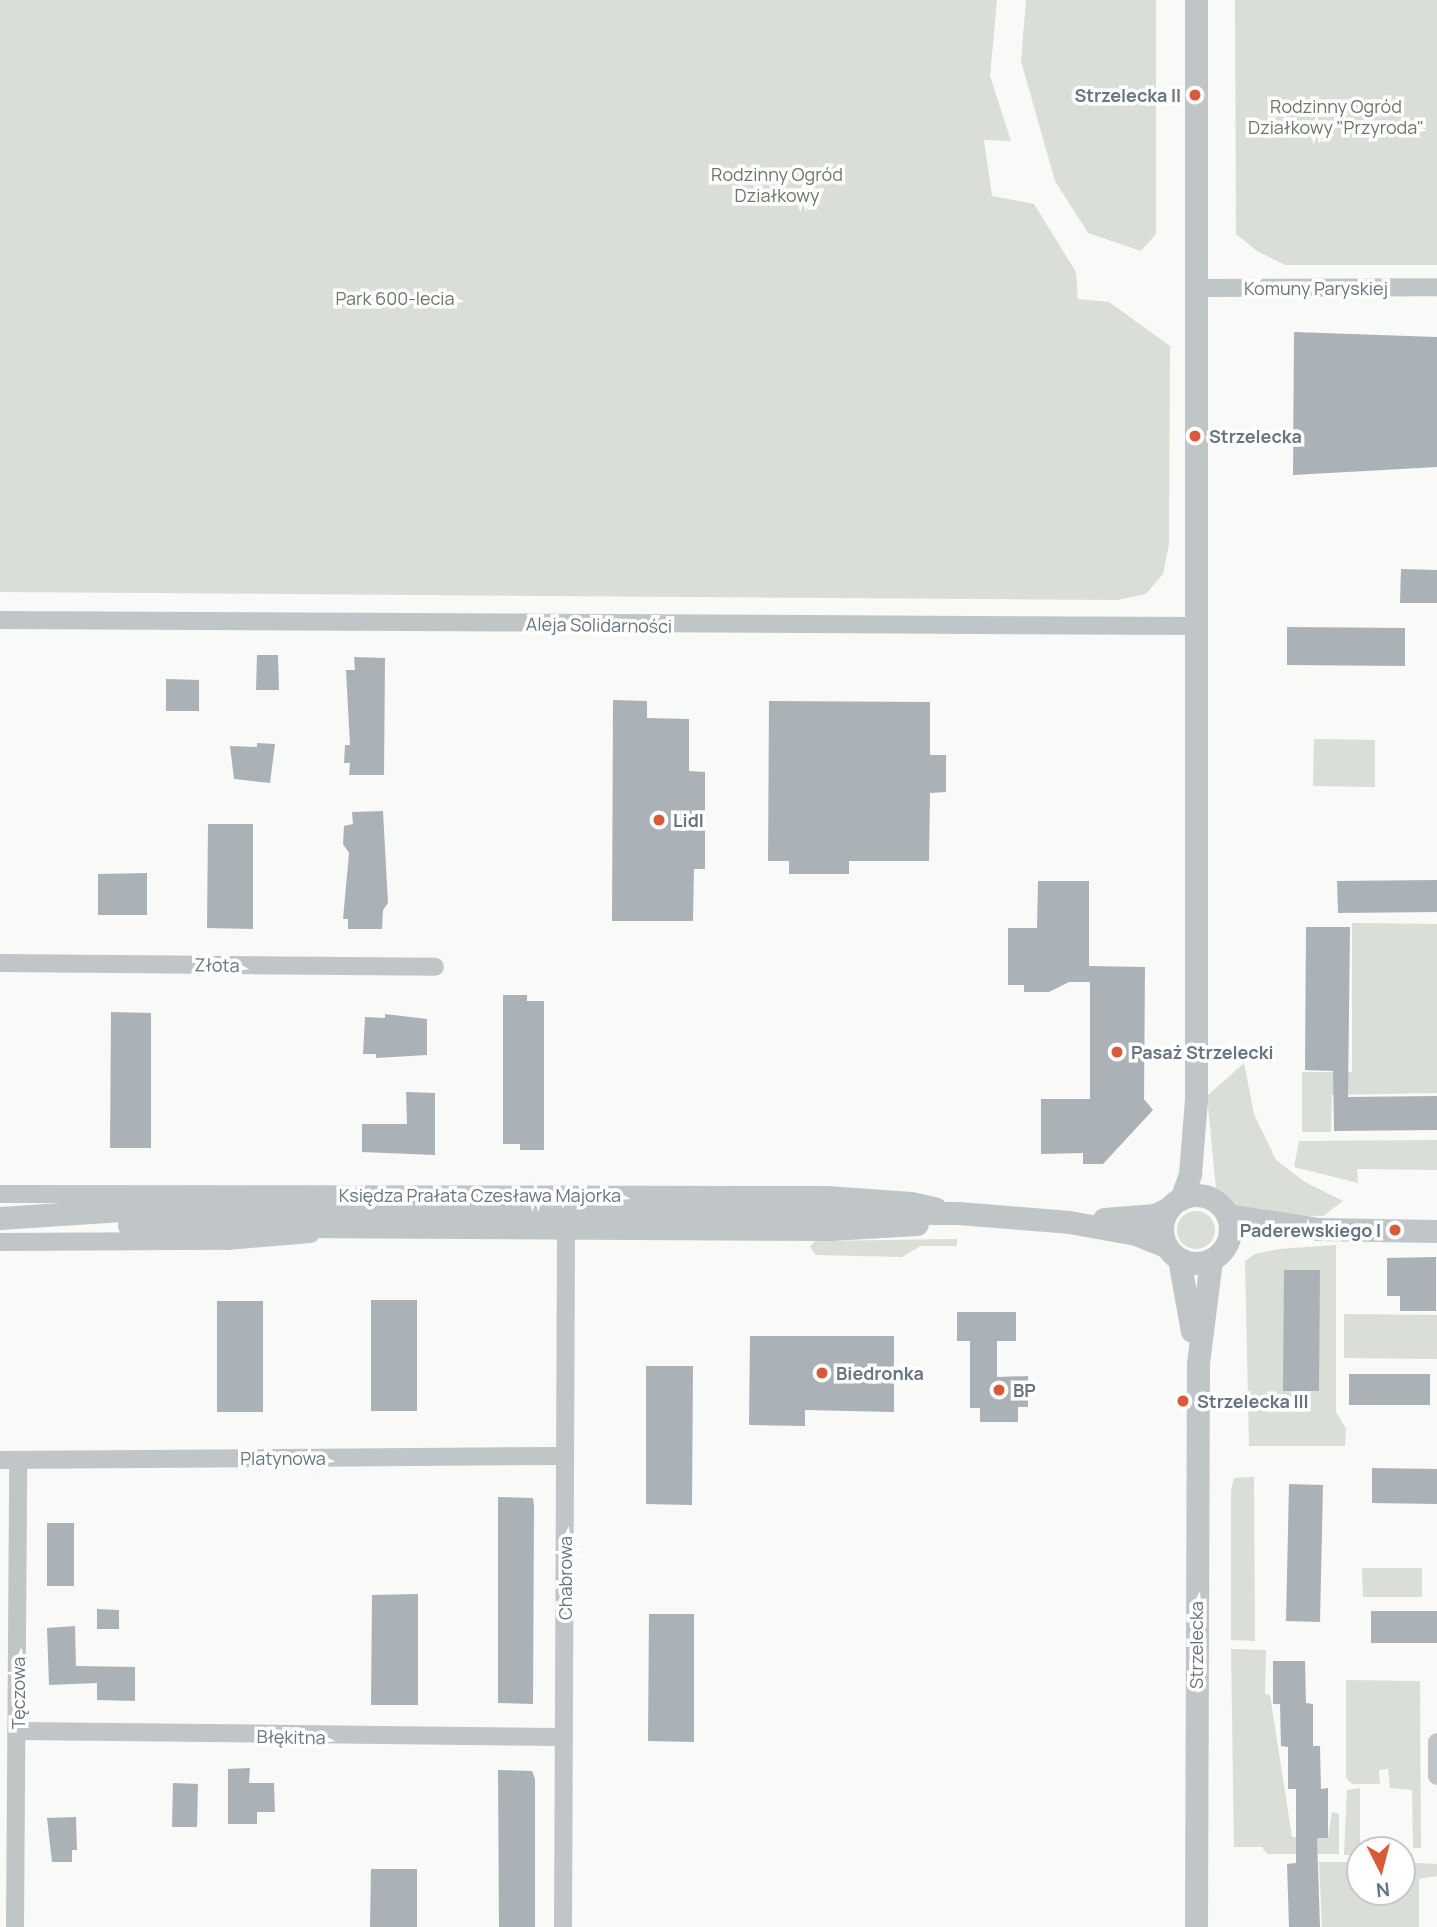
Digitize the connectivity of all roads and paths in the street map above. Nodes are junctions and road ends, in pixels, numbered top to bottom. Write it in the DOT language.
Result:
graph roads {
  1 [pos="1196,0"];
  2 [pos="1437,287"];
  3 [pos="1196,288"];
  4 [pos="0,620"];
  5 [pos="1198,626"];
  6 [pos="0,963"];
  7 [pos="435,967"];
  8 [pos="1196,1100"];
  9 [pos="0,1194"];
  10 [pos="1175,1203"];
  11 [pos="1219,1207"];
  12 [pos="958,1213"];
  13 [pos="5,1218"];
  14 [pos="1069,1222"];
  15 [pos="566,1228"];
  16 [pos="348,1229"];
  17 [pos="1320,1229"];
  18 [pos="1437,1231"];
  19 [pos="0,1242"];
  20 [pos="1173,1252"];
  21 [pos="1218,1253"];
  22 [pos="1198,1363"];
  23 [pos="565,1456"];
  24 [pos="9,1460"];
  25 [pos="18,1731"];
  26 [pos="564,1737"];
  27 [pos="1437,1742"];
  28 [pos="1437,1776"];
  29 [pos="15,1927"];
  30 [pos="563,1927"];
  31 [pos="1196,1927"];
  1 -- 3 [label="street"];
  2 -- 3 [label="street, Komuny Paryskiej"];
  3 -- 5 [label="street"];
  4 -- 5 [label="street, Aleja Solidarności"];
  5 -- 8 [label="street"];
  6 -- 7 [label="street, Złota"];
  8 -- 10 [label="street"];
  8 -- 11 [label="street"];
  9 -- 12 [label="street, Księdza Prałata Czesława Majorka"];
  10 -- 11 [label="street"];
  10 -- 14 [label="street, Księdza Prałata Czesława Majorka"];
  10 -- 20 [label="street"];
  11 -- 17 [label="street"];
  11 -- 21 [label="street"];
  12 -- 13 [label="street, Księdza Prałata Czesława Majorka"];
  12 -- 14 [label="street, Księdza Prałata Czesława Majorka"];
  12 -- 15 [label="street, Księdza Prałata Czesława Majorka"];
  13 -- 16 [label="street, Księdza Prałata Czesława Majorka"];
  14 -- 20 [label="street, Księdza Prałata Czesława Majorka"];
  15 -- 16 [label="street, Księdza Prałata Czesława Majorka"];
  15 -- 23 [label="street, Chabrowa"];
  16 -- 19 [label="street, Księdza Prałata Czesława Majorka"];
  17 -- 18 [label="street"];
  17 -- 21 [label="street"];
  20 -- 21 [label="street"];
  20 -- 22 [label="street, Strzelecka"];
  21 -- 22 [label="street, Strzelecka"];
  22 -- 31 [label="street, Strzelecka"];
  23 -- 24 [label="street, Platynowa"];
  23 -- 26 [label="street, Chabrowa"];
  24 -- 25 [label="street, Tęczowa"];
  25 -- 26 [label="street, Błękitna"];
  25 -- 29 [label="street, Tęczowa"];
  26 -- 30 [label="street, Chabrowa"];
  27 -- 28 [label="street"];
}
